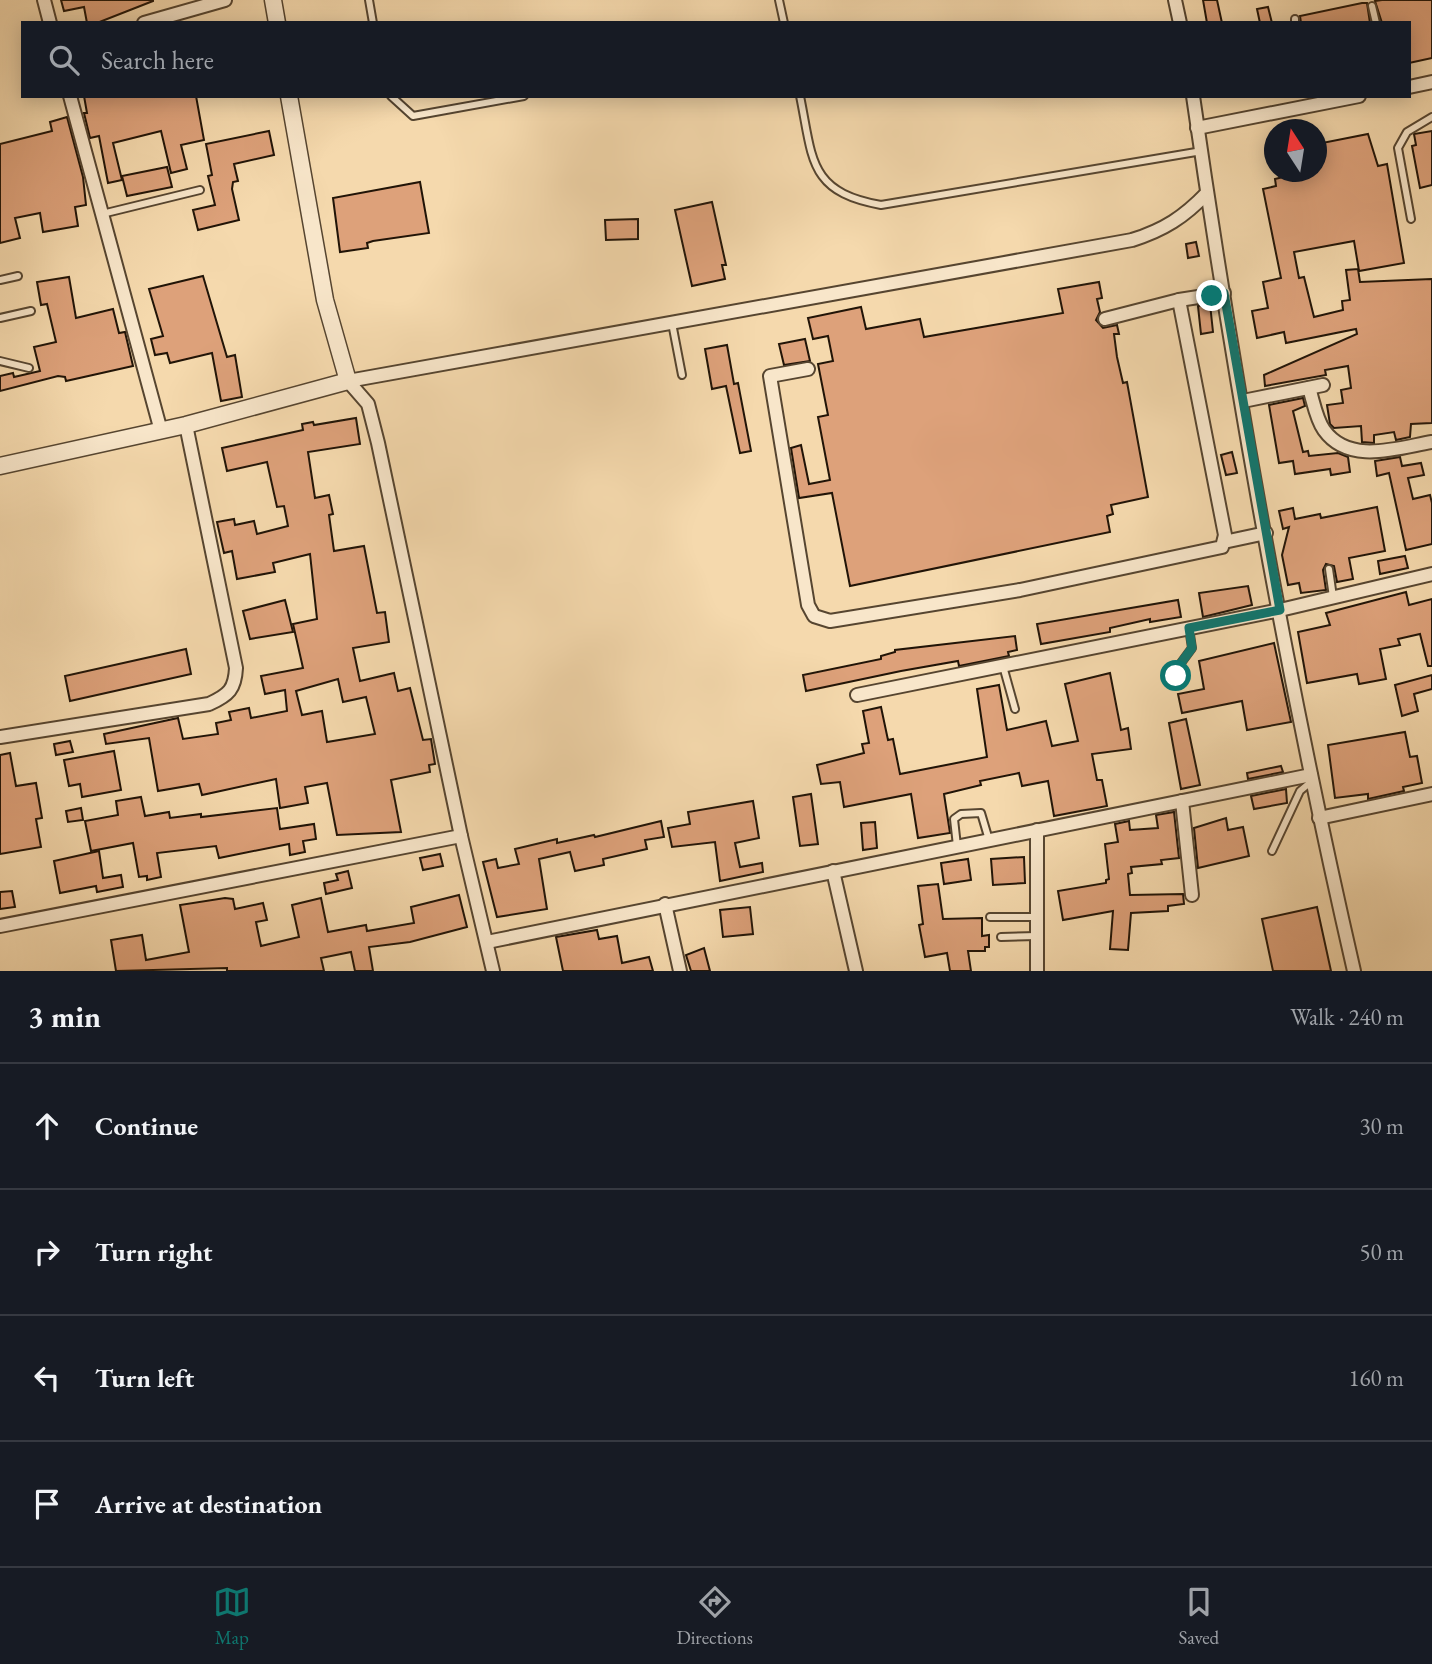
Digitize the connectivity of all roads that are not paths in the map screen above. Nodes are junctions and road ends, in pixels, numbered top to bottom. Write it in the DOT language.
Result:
graph roads {
  1 [pos="44,0"];
  2 [pos="225,0"];
  3 [pos="273,0"];
  4 [pos="369,0"];
  5 [pos="779,0"];
  6 [pos="1175,0"];
  7 [pos="1372,6"];
  8 [pos="49,21"];
  9 [pos="151,21"];
  10 [pos="277,21"];
  11 [pos="373,21"];
  12 [pos="784,21"];
  13 [pos="1180,21"];
  14 [pos="1376,21"];
  15 [pos="1432,82"];
  16 [pos="1411,87"];
  17 [pos="71,98"];
  18 [pos="289,98"];
  19 [pos="393,98"];
  20 [pos="513,98"];
  21 [pos="800,98"];
  22 [pos="1193,98"];
  23 [pos="1339,98"];
  24 [pos="1309,101"];
  25 [pos="1432,117"];
  26 [pos="1197,128"];
  27 [pos="1202,151"];
  28 [pos="200,190"];
  29 [pos="1207,193"];
  30 [pos="102,214"];
  31 [pos="1411,219"];
  32 [pos="19,276"];
  33 [pos="0,280"];
  34 [pos="1224,293"];
  35 [pos="1179,300"];
  36 [pos="31,311"];
  37 [pos="0,318"];
  38 [pos="1105,319"];
  39 [pos="671,321"];
  40 [pos="0,361"];
  41 [pos="29,368"];
  42 [pos="808,369"];
  43 [pos="682,376"];
  44 [pos="348,381"];
  45 [pos="1323,384"];
  46 [pos="1309,387"];
  47 [pos="1243,401"];
  48 [pos="186,425"];
  49 [pos="161,431"];
  50 [pos="1432,442"];
  51 [pos="0,467"];
  52 [pos="1266,533"];
  53 [pos="1224,542"];
  54 [pos="1329,569"];
  55 [pos="1432,574"];
  56 [pos="1333,597"];
  57 [pos="1280,610"];
  58 [pos="1189,628"];
  59 [pos="1003,666"];
  60 [pos="1177,683"];
  61 [pos="857,695"];
  62 [pos="1015,709"];
  63 [pos="0,737"];
  64 [pos="1312,778"];
  65 [pos="1432,794"];
  66 [pos="1182,801"];
  67 [pos="1319,818"];
  68 [pos="1037,830"];
  69 [pos="461,836"];
  70 [pos="989,840"];
  71 [pos="957,846"];
  72 [pos="1272,851"];
  73 [pos="833,871"];
  74 [pos="1192,895"];
  75 [pos="665,904"];
  76 [pos="990,917"];
  77 [pos="1037,917"];
  78 [pos="0,926"];
  79 [pos="1037,936"];
  80 [pos="1001,937"];
  81 [pos="487,942"];
  82 [pos="493,971"];
  83 [pos="680,971"];
  84 [pos="856,971"];
  85 [pos="1037,971"];
  86 [pos="1354,971"];
  1 -- 8 [label="street"];
  2 -- 9 [label="street"];
  3 -- 10 [label="street"];
  4 -- 11 [label="lane"];
  5 -- 12 [label="lane"];
  6 -- 13 [label="street"];
  7 -- 14 [label="lane"];
  15 -- 16 [label="street"];
  17 -- 30 [label="street"];
  18 -- 44 [label="street"];
  19 -- 20 [label="lane"];
  21 -- 27 [label="lane"];
  22 -- 26 [label="street"];
  23 -- 24 [label="street"];
  24 -- 26 [label="street"];
  25 -- 31 [label="lane"];
  26 -- 27 [label="street"];
  27 -- 29 [label="street"];
  28 -- 30 [label="lane"];
  29 -- 34 [label="street"];
  29 -- 39 [label="street"];
  30 -- 49 [label="street"];
  32 -- 33 [label="lane"];
  34 -- 35 [label="street"];
  34 -- 47 [label="street"];
  35 -- 38 [label="street"];
  35 -- 53 [label="street"];
  36 -- 37 [label="lane"];
  39 -- 43 [label="lane"];
  39 -- 44 [label="street"];
  40 -- 41 [label="lane"];
  42 -- 53 [label="street"];
  44 -- 48 [label="street"];
  44 -- 69 [label="street"];
  45 -- 46 [label="street"];
  46 -- 47 [label="street"];
  46 -- 50 [label="street"];
  47 -- 52 [label="street"];
  48 -- 49 [label="street"];
  48 -- 63 [label="street"];
  49 -- 51 [label="street"];
  52 -- 53 [label="street"];
  52 -- 57 [label="street"];
  54 -- 56 [label="lane"];
  55 -- 56 [label="street"];
  56 -- 57 [label="street"];
  57 -- 58 [label="street"];
  57 -- 64 [label="street"];
  58 -- 59 [label="street"];
  58 -- 60 [label="lane"];
  59 -- 61 [label="street"];
  59 -- 62 [label="lane"];
  64 -- 66 [label="street"];
  64 -- 67 [label="street"];
  64 -- 72 [label="lane"];
  65 -- 67 [label="street"];
  66 -- 68 [label="street"];
  66 -- 74 [label="street"];
  67 -- 86 [label="street"];
  68 -- 70 [label="street"];
  68 -- 77 [label="street"];
  69 -- 78 [label="street"];
  69 -- 81 [label="street"];
  70 -- 71 [label="street"];
  70 -- 71 [label="lane"];
  71 -- 73 [label="street"];
  73 -- 75 [label="street"];
  73 -- 84 [label="street"];
  75 -- 81 [label="street"];
  75 -- 83 [label="street"];
  76 -- 77 [label="lane"];
  77 -- 79 [label="street"];
  79 -- 80 [label="lane"];
  79 -- 85 [label="street"];
  81 -- 82 [label="street"];
}
